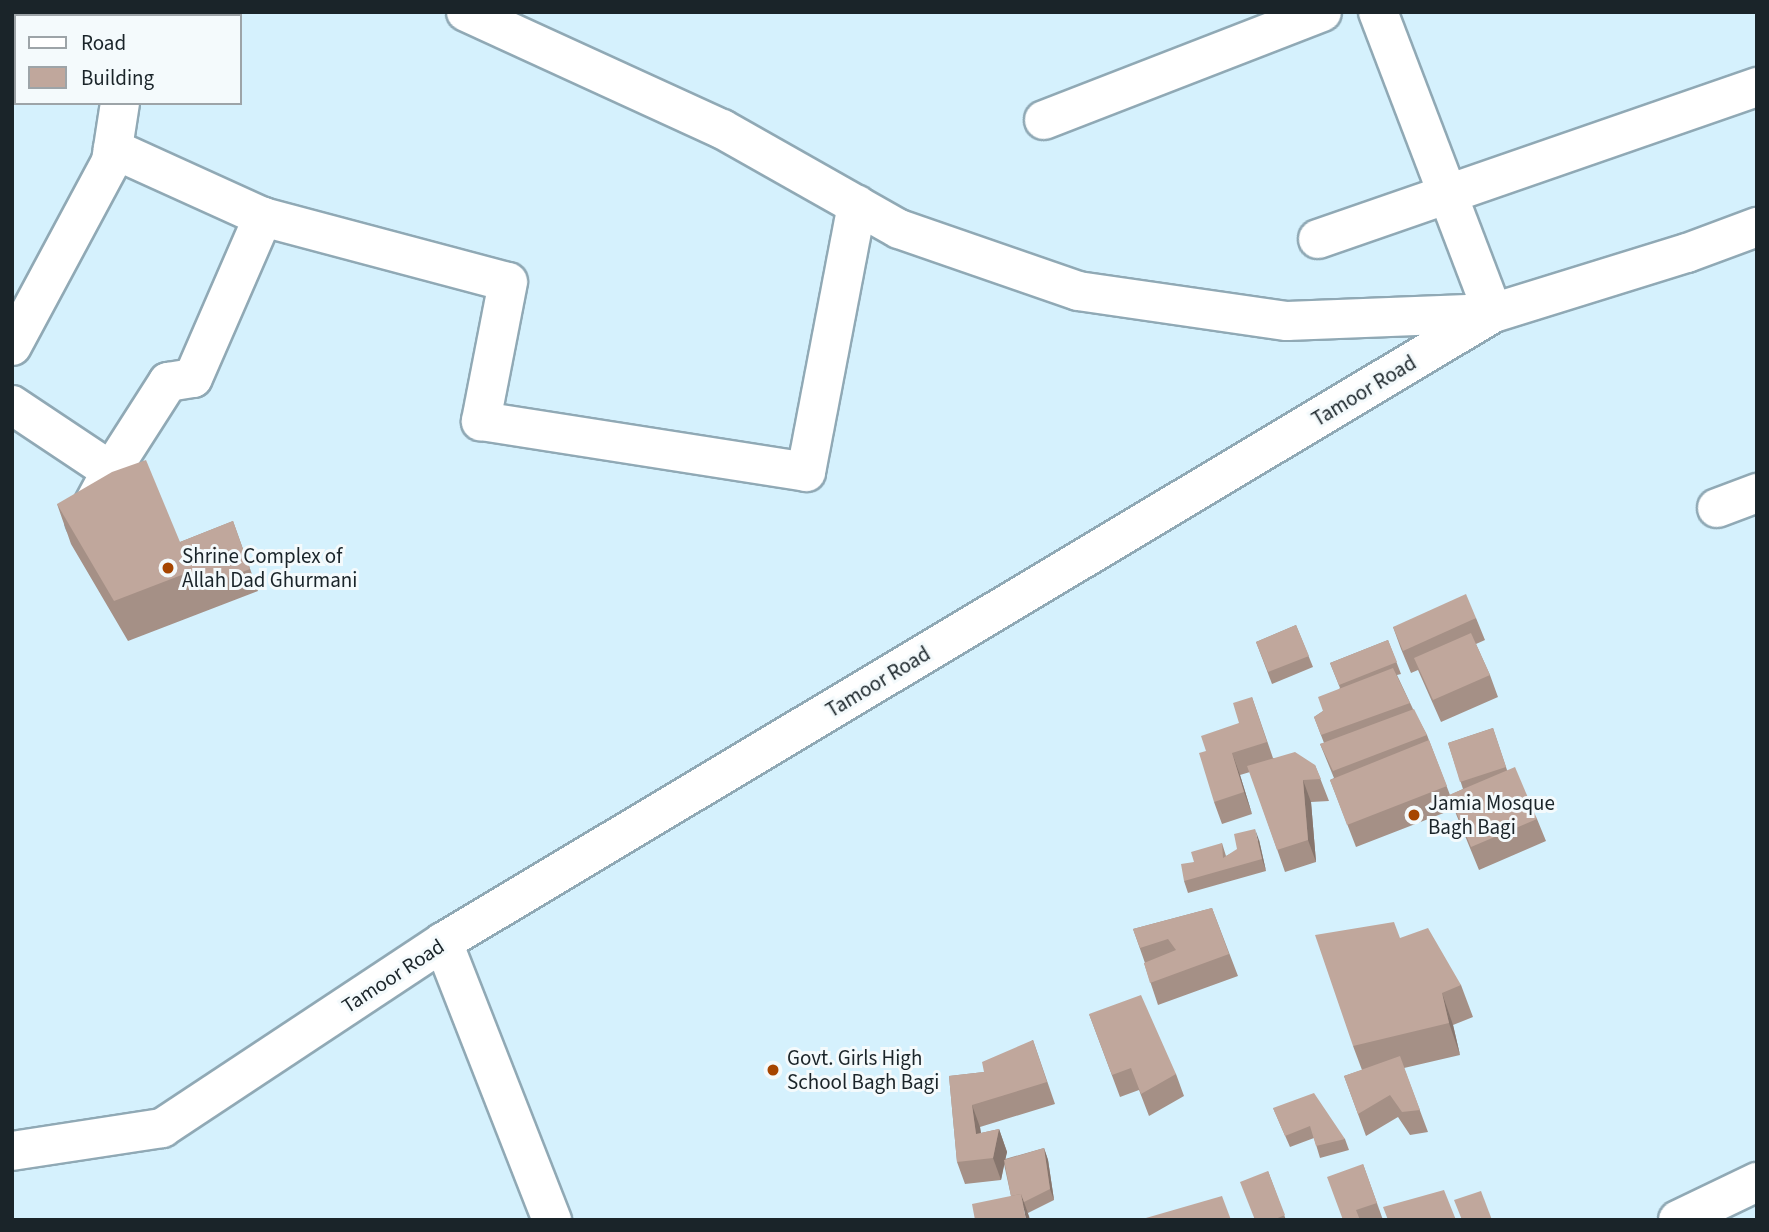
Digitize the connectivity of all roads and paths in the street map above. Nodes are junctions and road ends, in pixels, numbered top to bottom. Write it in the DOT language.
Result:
graph roads {
  1 [pos="466,12"];
  2 [pos="1322,12"];
  3 [pos="1378,12"];
  4 [pos="1757,87"];
  5 [pos="120,105"];
  6 [pos="1044,120"];
  7 [pos="113,149"];
  8 [pos="1447,194"];
  9 [pos="857,205"];
  10 [pos="263,217"];
  11 [pos="1757,227"];
  12 [pos="1318,239"];
  13 [pos="1493,313"];
  14 [pos="12,346"];
  15 [pos="12,405"];
  16 [pos="111,471"];
  17 [pos="1757,493"];
  18 [pos="1717,508"];
  19 [pos="71,544"];
  20 [pos="443,942"];
  21 [pos="12,1151"];
  22 [pos="1757,1182"];
  23 [pos="552,1220"];
  24 [pos="1678,1220"];
  1 -- 9 [label="street"];
  2 -- 6 [label="street"];
  3 -- 8 [label="street"];
  4 -- 8 [label="street"];
  5 -- 7 [label="street"];
  7 -- 10 [label="street"];
  7 -- 14 [label="street"];
  8 -- 12 [label="street"];
  8 -- 13 [label="street"];
  9 -- 10 [label="street"];
  9 -- 13 [label="street"];
  10 -- 16 [label="street"];
  11 -- 13 [label="street, Tamoor Road"];
  13 -- 20 [label="street, Tamoor Road"];
  15 -- 16 [label="street"];
  16 -- 19 [label="street"];
  17 -- 18 [label="street"];
  20 -- 21 [label="street, Tamoor Road"];
  20 -- 23 [label="street"];
  22 -- 24 [label="street"];
}
